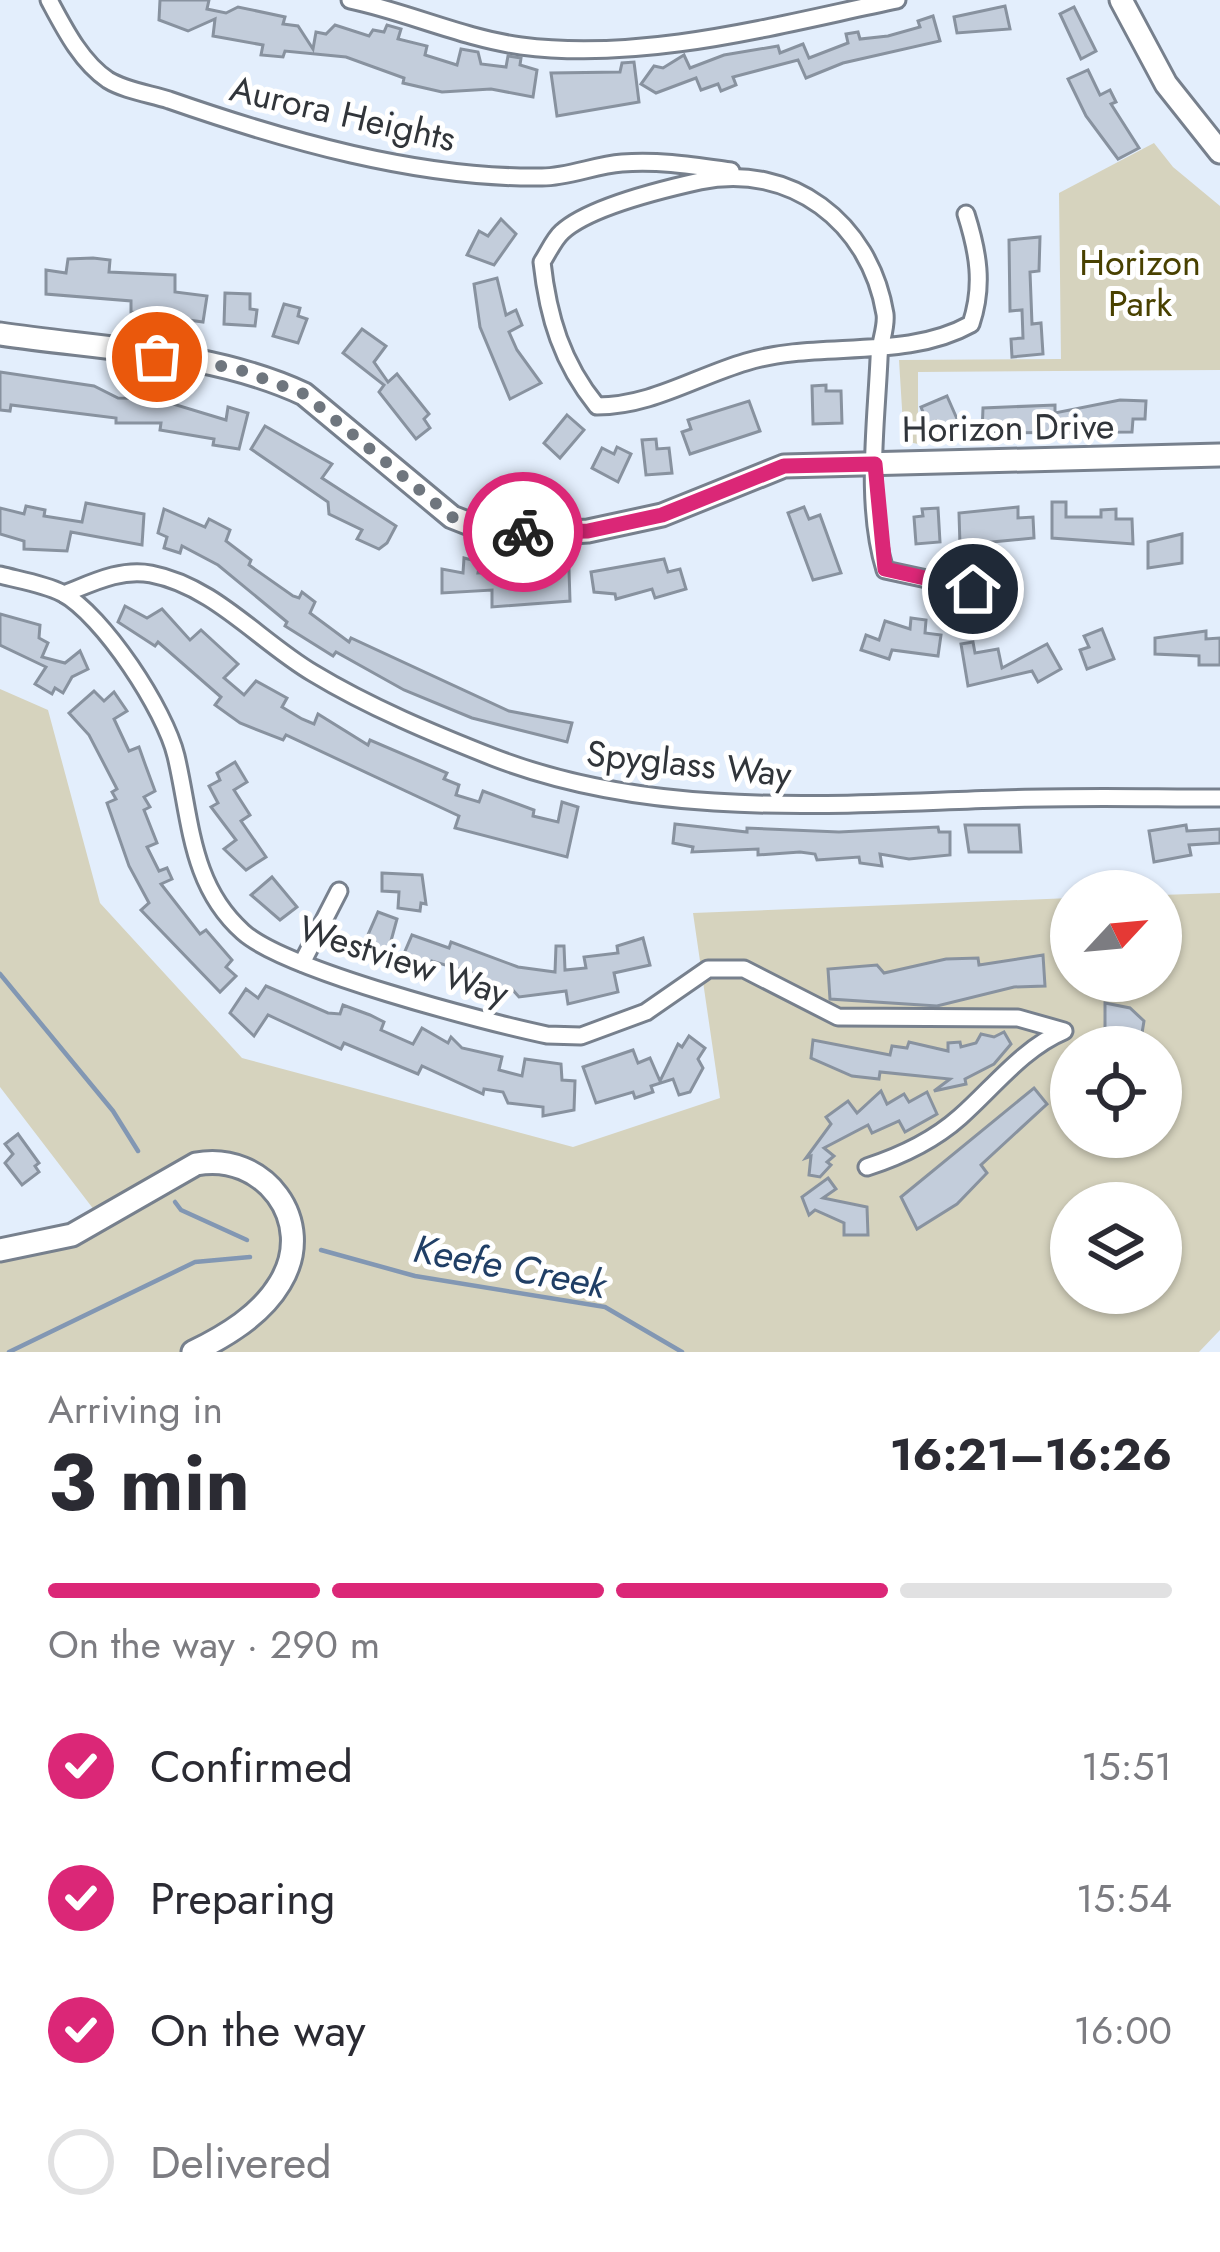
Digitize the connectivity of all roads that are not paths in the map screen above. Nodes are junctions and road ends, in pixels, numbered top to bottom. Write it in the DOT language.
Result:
graph roads {
  1 [pos="49,0"];
  2 [pos="350,0"];
  3 [pos="897,0"];
  4 [pos="1121,0"];
  5 [pos="1220,152"];
  6 [pos="740,173"];
  7 [pos="966,214"];
  8 [pos="0,334"];
  9 [pos="879,345"];
  10 [pos="1220,455"];
  11 [pos="875,464"];
  12 [pos="0,574"];
  13 [pos="973,589"];
  14 [pos="64,594"];
  15 [pos="1220,798"];
  16 [pos="339,891"];
  17 [pos="302,963"];
  18 [pos="867,1167"];
  19 [pos="0,1250"];
  20 [pos="193,1352"];
  1 -- 6 [label="street, Aurora Heights"];
  2 -- 3 [label="street"];
  4 -- 5 [label="street"];
  6 -- 9 [label="street, Aurora Heights"];
  6 -- 9 [label="street"];
  7 -- 9 [label="street"];
  8 -- 11 [label="street, Horizon Drive"];
  9 -- 11 [label="street, Aurora Heights"];
  10 -- 11 [label="street, Horizon Drive"];
  11 -- 13 [label="street, Aurora Heights"];
  12 -- 14 [label="street, Westview Way"];
  14 -- 15 [label="street, Spyglass Way"];
  14 -- 17 [label="street, Westview Way"];
  16 -- 17 [label="street"];
  17 -- 18 [label="street, Westview Way"];
  19 -- 20 [label="street"];
}
